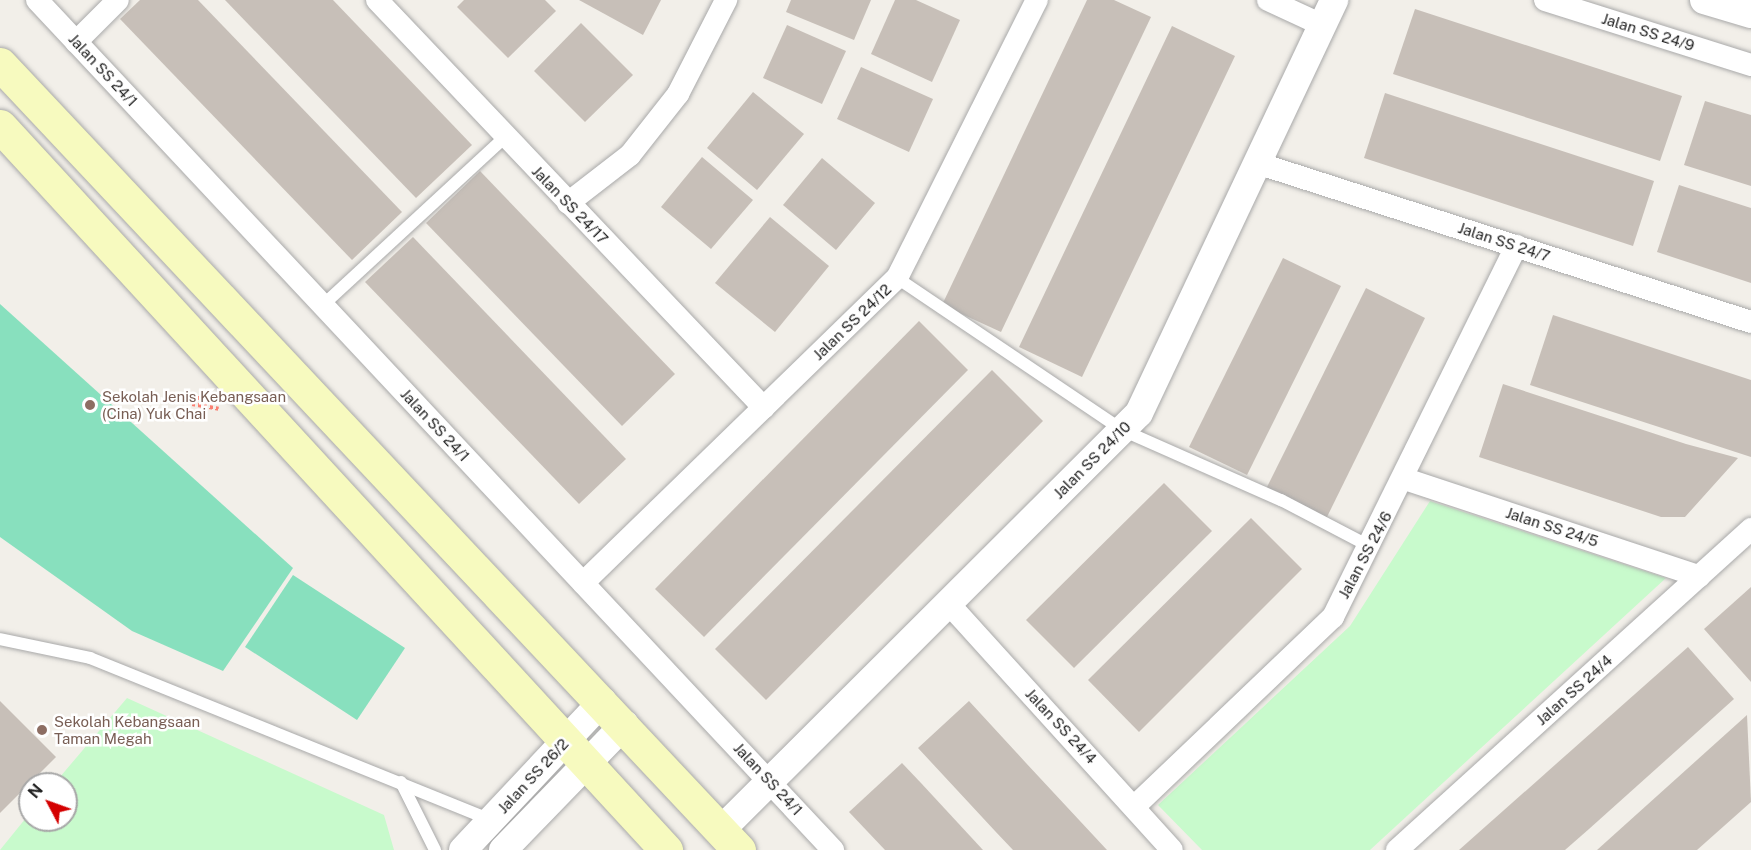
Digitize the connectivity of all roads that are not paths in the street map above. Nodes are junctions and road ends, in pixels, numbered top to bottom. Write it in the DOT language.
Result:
graph roads {
  1 [pos="37,0"];
  2 [pos="118,0"];
  3 [pos="726,0"];
  4 [pos="1037,0"];
  5 [pos="1268,0"];
  6 [pos="1545,0"];
  7 [pos="1704,0"];
  8 [pos="382,2"];
  9 [pos="1328,12"];
  10 [pos="1751,15"];
  11 [pos="76,42"];
  12 [pos="0,64"];
  13 [pos="1751,65"];
  14 [pos="0,126"];
  15 [pos="506,137"];
  16 [pos="1257,163"];
  17 [pos="568,203"];
  18 [pos="1516,246"];
  19 [pos="897,278"];
  20 [pos="323,305"];
  21 [pos="1751,322"];
  22 [pos="764,408"];
  23 [pos="1122,430"];
  24 [pos="1406,478"];
  25 [pos="1751,529"];
  26 [pos="1369,546"];
  27 [pos="1699,576"];
  28 [pos="583,583"];
  29 [pos="948,603"];
  30 [pos="0,639"];
  31 [pos="614,713"];
  32 [pos="576,752"];
  33 [pos="771,780"];
  34 [pos="401,782"];
  35 [pos="1135,806"];
  36 [pos="491,820"];
  37 [pos="730,840"];
  38 [pos="435,850"];
  39 [pos="463,850"];
  40 [pos="503,850"];
  41 [pos="666,850"];
  42 [pos="833,850"];
  43 [pos="1172,850"];
  44 [pos="1397,850"];
  1 -- 11 [label="street, Jalan SS 24/1"];
  2 -- 11 [label="street"];
  3 -- 17 [label="street"];
  4 -- 19 [label="street, Jalan SS 24/12"];
  5 -- 9 [label="street"];
  6 -- 13 [label="street, Jalan SS 24/9"];
  7 -- 10 [label="street"];
  8 -- 15 [label="street, Jalan SS 24/17"];
  9 -- 16 [label="street, Jalan SS 24/10"];
  11 -- 20 [label="street, Jalan SS 24/1"];
  12 -- 31 [label="main road"];
  14 -- 32 [label="main road"];
  15 -- 17 [label="street, Jalan SS 24/17"];
  15 -- 20 [label="lane"];
  16 -- 18 [label="street, Jalan SS 24/7"];
  16 -- 23 [label="street, Jalan SS 24/10"];
  17 -- 22 [label="street, Jalan SS 24/17"];
  18 -- 21 [label="street, Jalan SS 24/7"];
  18 -- 24 [label="street, Jalan SS 24/6"];
  19 -- 22 [label="street, Jalan SS 24/12"];
  19 -- 23 [label="lane"];
  20 -- 28 [label="street, Jalan SS 24/1"];
  22 -- 28 [label="street, Jalan SS 24/12"];
  23 -- 26 [label="lane"];
  23 -- 29 [label="street, Jalan SS 24/10"];
  24 -- 26 [label="street, Jalan SS 24/6"];
  24 -- 27 [label="street, Jalan SS 24/5"];
  25 -- 27 [label="street, Jalan SS 24/4"];
  26 -- 35 [label="street, Jalan SS 24/6"];
  27 -- 44 [label="street, Jalan SS 24/4"];
  28 -- 33 [label="street, Jalan SS 24/1"];
  29 -- 33 [label="street, Jalan SS 24/10"];
  29 -- 35 [label="street, Jalan SS 24/4"];
  30 -- 34 [label="lane"];
  31 -- 32 [label="street, Jalan SS 26/2"];
  31 -- 37 [label="main road"];
  32 -- 36 [label="street, Jalan SS 26/2"];
  32 -- 40 [label="street, Jalan SS 26/2"];
  32 -- 41 [label="main road"];
  33 -- 37 [label="street, Jalan SS 24/10"];
  33 -- 42 [label="street, Jalan SS 24/1"];
  34 -- 36 [label="lane"];
  34 -- 38 [label="lane"];
  35 -- 43 [label="street, Jalan SS 24/4"];
  36 -- 39 [label="street, Jalan SS 26/2"];
}
